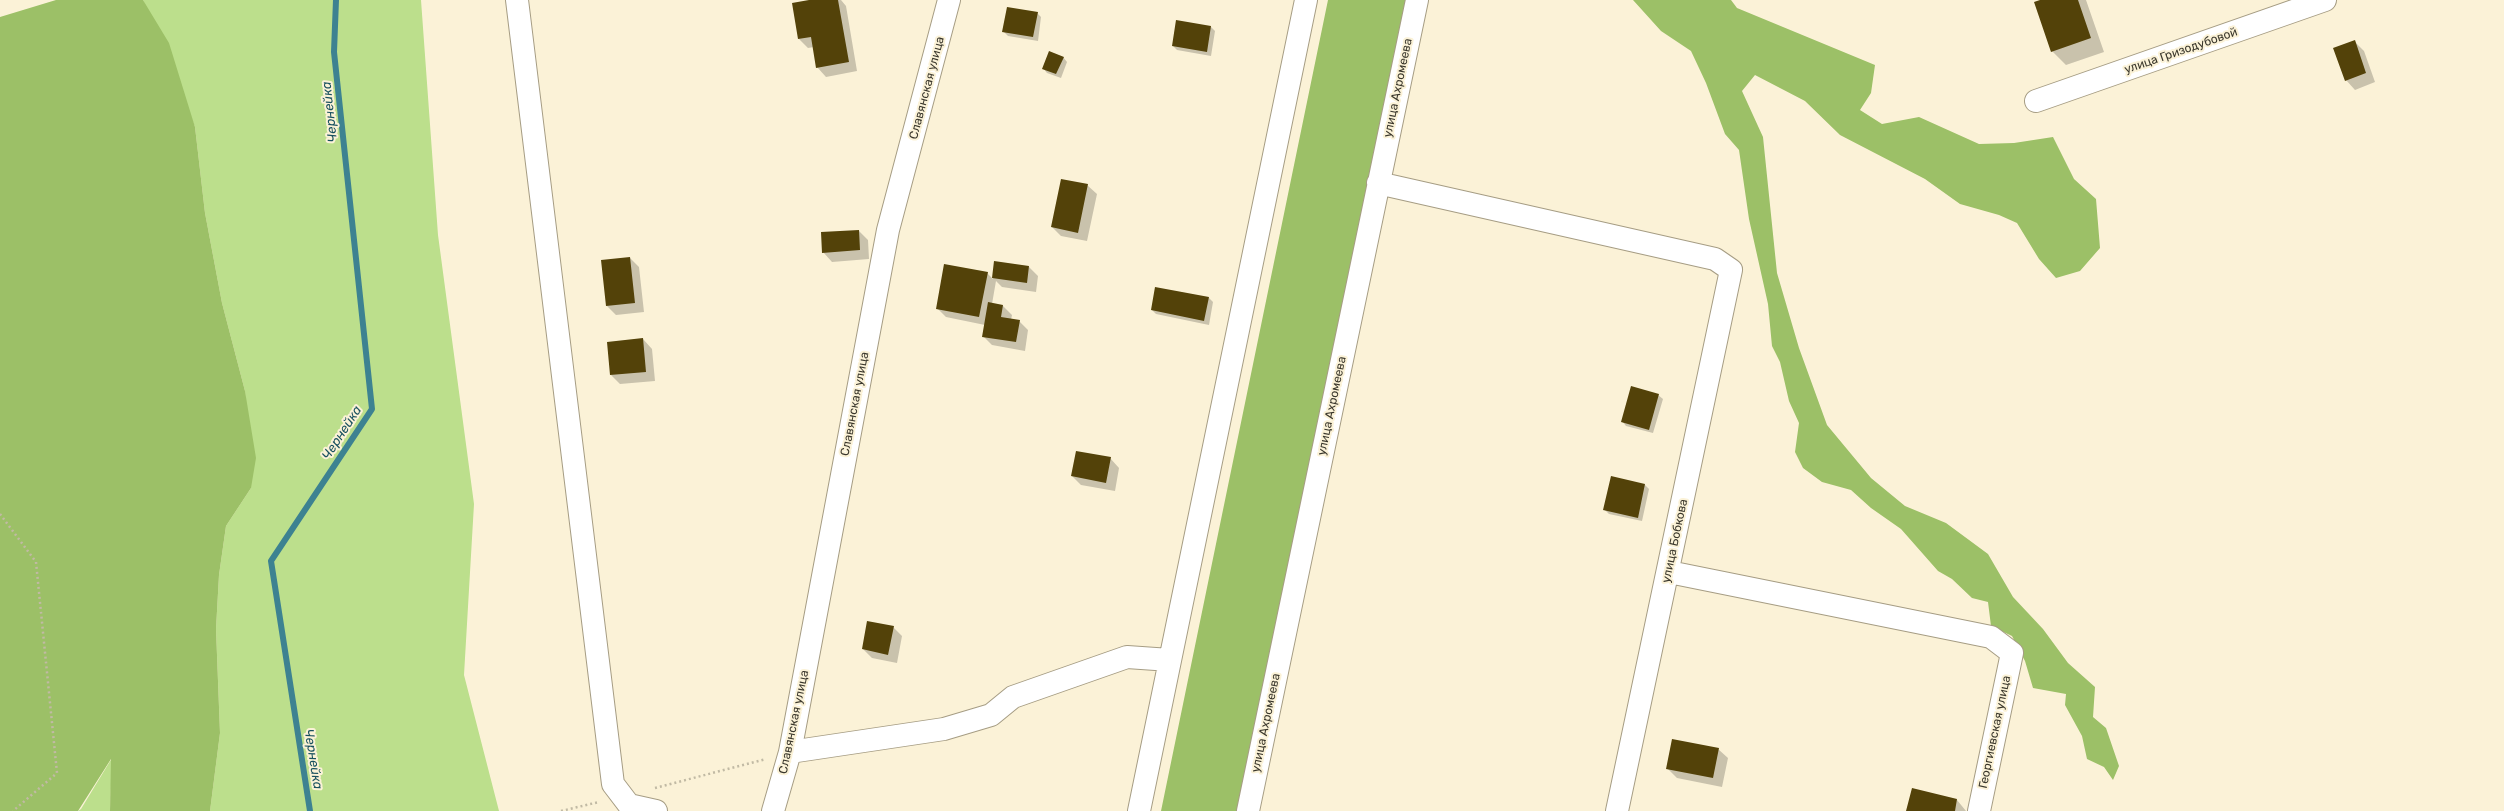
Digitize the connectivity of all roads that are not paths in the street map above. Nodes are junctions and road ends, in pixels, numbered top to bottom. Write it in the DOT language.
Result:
graph roads {
  1 [pos="518,0"];
  2 [pos="949,0"];
  3 [pos="1306,0"];
  4 [pos="1416,0"];
  5 [pos="2325,0"];
  6 [pos="2036,101"];
  7 [pos="1378,183"];
  8 [pos="1669,572"];
  9 [pos="1170,660"];
  10 [pos="790,752"];
  11 [pos="656,811"];
  12 [pos="773,811"];
  13 [pos="1139,811"];
  14 [pos="1248,811"];
  15 [pos="1617,811"];
  16 [pos="1979,811"];
  1 -- 11 [label="street"];
  2 -- 10 [label="street, Славянская улица"];
  3 -- 9 [label="street"];
  4 -- 7 [label="street, улица Ахромеева"];
  5 -- 6 [label="street, улица Гризодубовой"];
  7 -- 8 [label="street, улица Бобкова"];
  7 -- 14 [label="street, улица Ахромеева"];
  8 -- 15 [label="street, улица Бобкова"];
  8 -- 16 [label="street, Георгиевская улица"];
  9 -- 10 [label="street"];
  9 -- 13 [label="street"];
  10 -- 12 [label="street, Славянская улица"];
}
